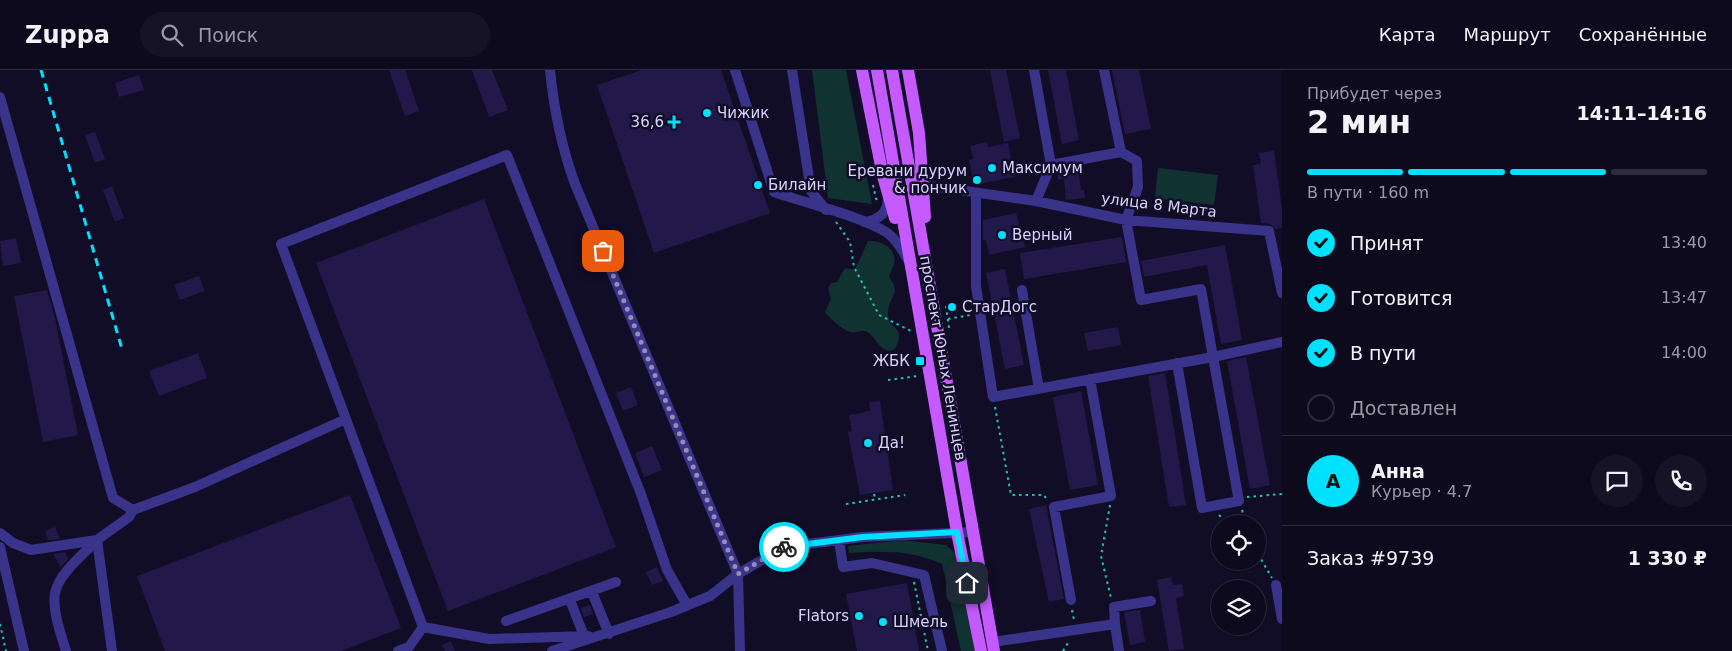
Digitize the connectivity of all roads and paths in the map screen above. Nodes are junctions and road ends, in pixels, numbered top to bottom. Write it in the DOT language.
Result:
graph roads {
  1 [pos="550,70"];
  2 [pos="735,70"];
  3 [pos="792,70"];
  4 [pos="862,70"];
  5 [pos="878,70"];
  6 [pos="892,70"];
  7 [pos="908,70"];
  8 [pos="1034,70"];
  9 [pos="1104,70"];
  10 [pos="0,98"];
  11 [pos="1120,152"];
  12 [pos="1051,164"];
  13 [pos="924,185"];
  14 [pos="976,194"];
  15 [pos="888,196"];
  16 [pos="1036,201"];
  17 [pos="826,210"];
  18 [pos="1126,220"];
  19 [pos="864,222"];
  20 [pos="926,260"];
  21 [pos="909,261"];
  22 [pos="1022,290"];
  23 [pos="1282,293"];
  24 [pos="980,313"];
  25 [pos="948,320"];
  26 [pos="912,331"];
  27 [pos="1282,342"];
  28 [pos="1214,356"];
  29 [pos="1177,363"];
  30 [pos="918,368"];
  31 [pos="1090,379"];
  32 [pos="888,380"];
  33 [pos="1039,389"];
  34 [pos="993,397"];
  35 [pos="346,419"];
  36 [pos="874,494"];
  37 [pos="1282,494"];
  38 [pos="905,495"];
  39 [pos="1112,496"];
  40 [pos="875,500"];
  41 [pos="1239,500"];
  42 [pos="846,504"];
  43 [pos="1054,507"];
  44 [pos="133,510"];
  45 [pos="1243,515"];
  46 [pos="957,532"];
  47 [pos="974,532"];
  48 [pos="0,533"];
  49 [pos="97,540"];
  50 [pos="839,540"];
  51 [pos="0,547"];
  52 [pos="1266,568"];
  53 [pos="912,572"];
  54 [pos="738,574"];
  55 [pos="616,582"];
  56 [pos="1276,585"];
  57 [pos="592,592"];
  58 [pos="570,600"];
  59 [pos="1071,600"];
  60 [pos="1151,601"];
  61 [pos="687,605"];
  62 [pos="1114,607"];
  63 [pos="1282,619"];
  64 [pos="506,621"];
  65 [pos="0,624"];
  66 [pos="1114,624"];
  67 [pos="423,627"];
  68 [pos="1076,630"];
  69 [pos="605,635"];
  70 [pos="584,636"];
  71 [pos="994,646"];
  72 [pos="23,649"];
  73 [pos="6,651"];
  74 [pos="66,651"];
  75 [pos="112,651"];
  76 [pos="398,651"];
  77 [pos="552,651"];
  78 [pos="740,651"];
  79 [pos="928,651"];
  80 [pos="942,651"];
  81 [pos="981,651"];
  82 [pos="1119,651"];
  1 -- 54 [label="street"];
  2 -- 17 [label="street"];
  3 -- 17 [label="street"];
  4 -- 15 [label="main road"];
  5 -- 21 [label="main road, проспект Юных Ленинцев"];
  6 -- 20 [label="main road, проспект Юных Ленинцев"];
  7 -- 13 [label="main road"];
  8 -- 12 [label="street"];
  9 -- 11 [label="street"];
  10 -- 44 [label="street"];
  11 -- 12 [label="street"];
  11 -- 18 [label="street"];
  12 -- 16 [label="street"];
  13 -- 14 [label="street, улица 8 Марта"];
  13 -- 20 [label="main road"];
  14 -- 16 [label="street, улица 8 Марта"];
  14 -- 24 [label="street"];
  15 -- 19 [label="street"];
  15 -- 21 [label="main road"];
  16 -- 18 [label="street, улица 8 Марта"];
  17 -- 19 [label="street"];
  17 -- 26 [label="path"];
  18 -- 23 [label="street, улица 8 Марта"];
  18 -- 28 [label="street"];
  19 -- 21 [label="street"];
  20 -- 47 [label="main road, проспект Юных Ленинцев"];
  21 -- 46 [label="main road, проспект Юных Ленинцев"];
  22 -- 33 [label="street"];
  24 -- 25 [label="path"];
  24 -- 34 [label="street"];
  27 -- 28 [label="street"];
  28 -- 29 [label="street"];
  28 -- 41 [label="street"];
  29 -- 31 [label="street"];
  29 -- 41 [label="street"];
  30 -- 32 [label="path"];
  31 -- 33 [label="street"];
  31 -- 39 [label="street"];
  33 -- 34 [label="street"];
  34 -- 43 [label="path"];
  35 -- 44 [label="street"];
  35 -- 61 [label="street"];
  35 -- 67 [label="street"];
  36 -- 40 [label="path"];
  37 -- 41 [label="path"];
  38 -- 40 [label="path"];
  39 -- 43 [label="street"];
  39 -- 62 [label="path"];
  40 -- 42 [label="path"];
  41 -- 45 [label="path"];
  43 -- 59 [label="street"];
  44 -- 49 [label="street"];
  46 -- 47 [label="street"];
  46 -- 50 [label="street"];
  46 -- 81 [label="main road, проспект Юных Ленинцев"];
  47 -- 71 [label="main road, проспект Юных Ленинцев"];
  48 -- 49 [label="street"];
  49 -- 74 [label="street"];
  49 -- 75 [label="street"];
  50 -- 53 [label="street"];
  50 -- 54 [label="street"];
  51 -- 72 [label="street"];
  52 -- 56 [label="path"];
  53 -- 79 [label="path"];
  53 -- 80 [label="street"];
  54 -- 61 [label="street"];
  54 -- 78 [label="street"];
  55 -- 57 [label="street"];
  56 -- 63 [label="street"];
  57 -- 58 [label="street"];
  57 -- 69 [label="street"];
  58 -- 64 [label="street"];
  58 -- 70 [label="street"];
  59 -- 68 [label="path"];
  60 -- 62 [label="street"];
  61 -- 69 [label="street"];
  62 -- 66 [label="street"];
  65 -- 73 [label="path"];
  66 -- 68 [label="street"];
  66 -- 82 [label="street"];
  67 -- 70 [label="street"];
  67 -- 76 [label="street"];
  68 -- 71 [label="street"];
  69 -- 70 [label="street"];
  69 -- 77 [label="street"];
}
